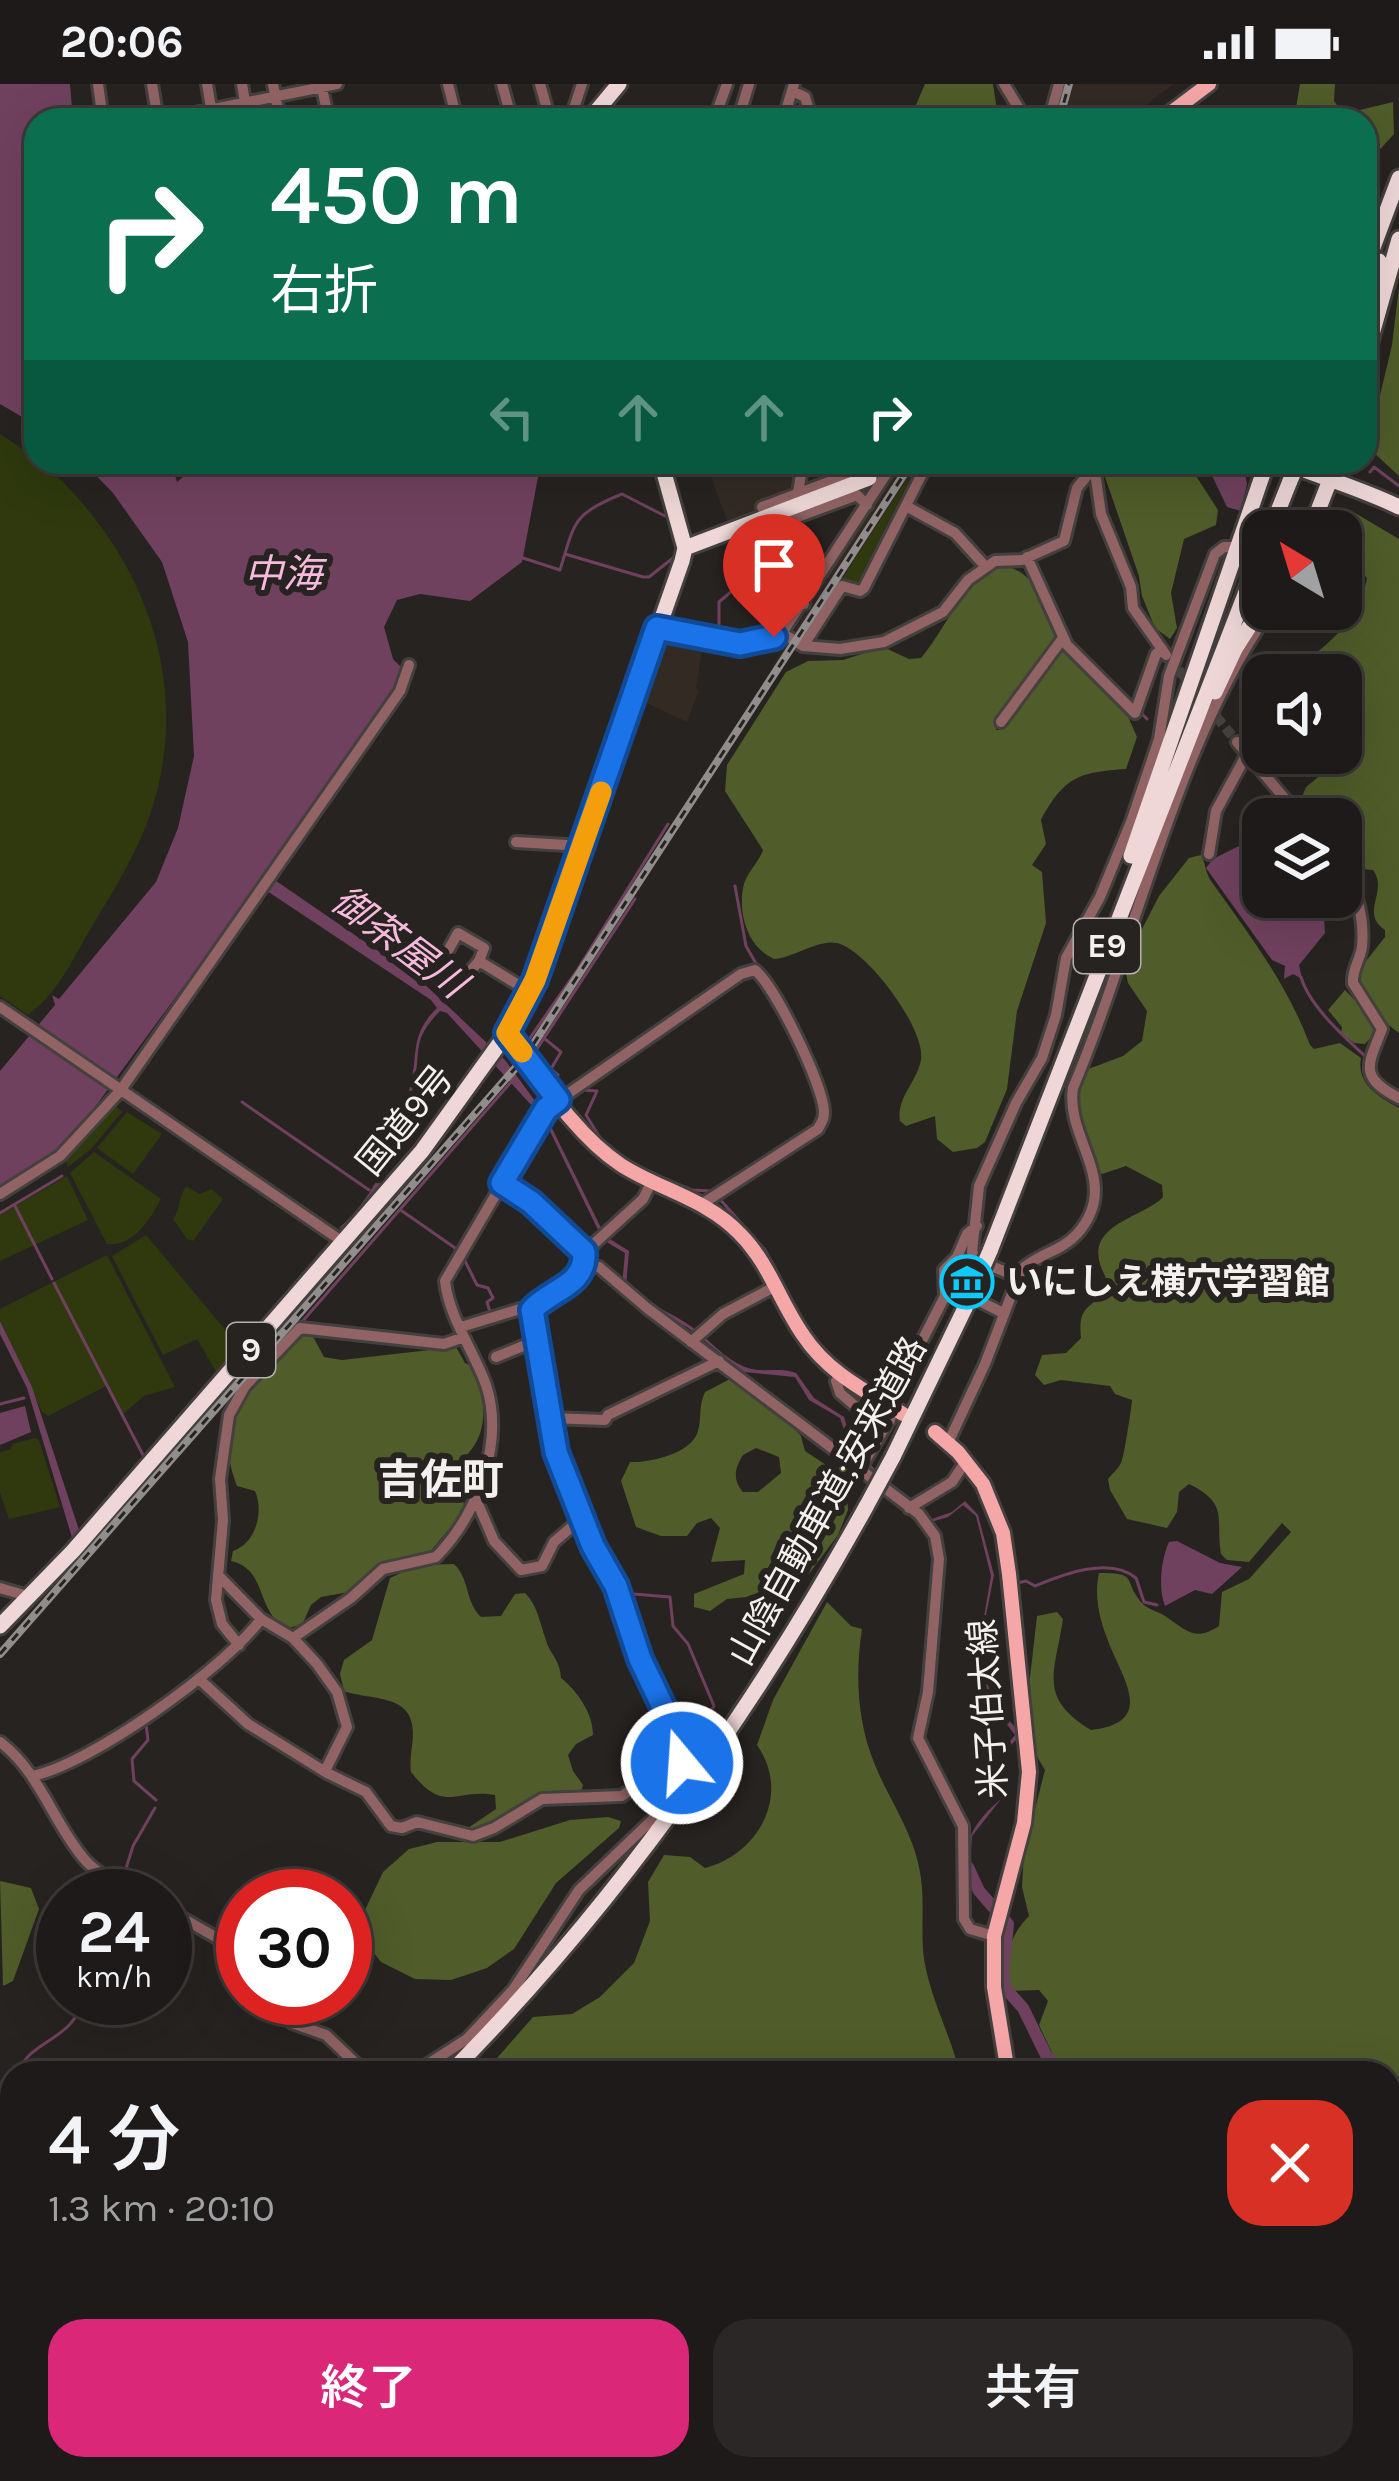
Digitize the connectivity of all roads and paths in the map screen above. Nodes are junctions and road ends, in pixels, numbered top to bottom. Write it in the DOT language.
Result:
graph roads {
  1 [pos="242,84"];
  2 [pos="273,84"];
  3 [pos="337,84"];
  4 [pos="619,84"];
  5 [pos="1210,84"];
  6 [pos="321,86"];
  7 [pos="276,98"];
  8 [pos="245,105"];
  9 [pos="235,108"];
  10 [pos="246,108"];
  11 [pos="278,108"];
  12 [pos="599,108"];
  13 [pos="1177,108"];
  14 [pos="1399,178"];
  15 [pos="1399,204"];
  16 [pos="1399,222"];
  17 [pos="1399,238"];
  18 [pos="1377,239"];
  19 [pos="1377,249"];
  20 [pos="1377,265"];
  21 [pos="1399,266"];
  22 [pos="1377,272"];
  23 [pos="1377,312"];
  24 [pos="1377,316"];
  25 [pos="664,474"];
  26 [pos="801,474"];
  27 [pos="850,474"];
  28 [pos="886,474"];
  29 [pos="922,474"];
  30 [pos="1087,474"];
  31 [pos="1095,474"];
  32 [pos="1264,474"];
  33 [pos="1293,474"];
  34 [pos="1312,474"];
  35 [pos="1333,474"];
  36 [pos="869,478"];
  37 [pos="1331,482"];
  38 [pos="798,493"];
  39 [pos="867,505"];
  40 [pos="906,506"];
  41 [pos="1399,507"];
  42 [pos="1279,510"];
  43 [pos="1320,510"];
  44 [pos="1399,519"];
  45 [pos="769,522"];
  46 [pos="685,548"];
  47 [pos="1237,548"];
  48 [pos="1027,557"];
  49 [pos="985,566"];
  50 [pos="1242,601"];
  51 [pos="804,604"];
  52 [pos="657,628"];
  53 [pos="1251,630"];
  54 [pos="1256,630"];
  55 [pos="782,633"];
  56 [pos="1063,638"];
  57 [pos="802,646"];
  58 [pos="409,665"];
  59 [pos="1001,722"];
  60 [pos="1237,742"];
  61 [pos="1242,748"];
  62 [pos="1242,763"];
  63 [pos="1264,774"];
  64 [pos="1284,798"];
  65 [pos="516,842"];
  66 [pos="583,846"];
  67 [pos="1209,854"];
  68 [pos="1120,911"];
  69 [pos="1360,918"];
  70 [pos="479,961"];
  71 [pos="1095,979"];
  72 [pos="530,992"];
  73 [pos="0,1006"];
  74 [pos="507,1033"];
  75 [pos="118,1090"];
  76 [pos="1399,1097"];
  77 [pos="548,1109"];
  78 [pos="652,1181"];
  79 [pos="502,1183"];
  80 [pos="0,1193"];
  81 [pos="702,1204"];
  82 [pos="977,1226"];
  83 [pos="343,1242"];
  84 [pos="585,1259"];
  85 [pos="1018,1277"];
  86 [pos="776,1286"];
  87 [pos="945,1296"];
  88 [pos="532,1310"];
  89 [pos="1004,1313"];
  90 [pos="462,1332"];
  91 [pos="696,1336"];
  92 [pos="538,1340"];
  93 [pos="496,1357"];
  94 [pos="719,1361"];
  95 [pos="842,1386"];
  96 [pos="894,1412"];
  97 [pos="550,1418"];
  98 [pos="934,1432"];
  99 [pos="948,1443"];
  100 [pos="966,1461"];
  101 [pos="864,1464"];
  102 [pos="475,1497"];
  103 [pos="912,1506"];
  104 [pos="582,1518"];
  105 [pos="218,1575"];
  106 [pos="0,1588"];
  107 [pos="31,1598"];
  108 [pos="261,1619"];
  109 [pos="0,1626"];
  110 [pos="293,1638"];
  111 [pos="239,1645"];
  112 [pos="199,1678"];
  113 [pos="667,1726"];
  114 [pos="0,1742"];
  115 [pos="325,1772"];
  116 [pos="32,1776"];
  117 [pos="99,1869"];
  118 [pos="994,1936"];
  119 [pos="297,2025"];
  120 [pos="354,2061"];
  121 [pos="433,2061"];
  122 [pos="461,2061"];
  123 [pos="1006,2061"];
  1 -- 8 [label="street"];
  2 -- 7 [label="street"];
  3 -- 6 [label="street"];
  4 -- 12 [label="highway"];
  5 -- 13 [label="main road"];
  6 -- 7 [label="street"];
  7 -- 8 [label="street"];
  7 -- 11 [label="street"];
  8 -- 9 [label="street"];
  8 -- 10 [label="street"];
  14 -- 18 [label="highway"];
  15 -- 19 [label="highway"];
  15 -- 20 [label="highway"];
  16 -- 22 [label="highway"];
  17 -- 23 [label="highway"];
  21 -- 24 [label="highway"];
  25 -- 46 [label="highway"];
  26 -- 38 [label="street"];
  27 -- 38 [label="street"];
  28 -- 39 [label="street"];
  29 -- 40 [label="street"];
  30 -- 48 [label="street"];
  31 -- 56 [label="street"];
  32 -- 47 [label="highway"];
  33 -- 42 [label="highway, bridge"];
  34 -- 37 [label="highway"];
  35 -- 37 [label="highway"];
  36 -- 45 [label="highway"];
  37 -- 41 [label="highway"];
  37 -- 43 [label="highway"];
  37 -- 44 [label="highway"];
  38 -- 45 [label="street"];
  39 -- 45 [label="street"];
  39 -- 51 [label="street"];
  40 -- 49 [label="street"];
  40 -- 57 [label="street"];
  45 -- 46 [label="highway"];
  45 -- 51 [label="street"];
  46 -- 52 [label="highway, 国道9号 / 9"];
  47 -- 71 [label="highway"];
  47 -- 82 [label="street"];
  48 -- 49 [label="street"];
  48 -- 56 [label="street"];
  49 -- 57 [label="street"];
  50 -- 68 [label="highway, 山陰自動車道;安来道路 / E9"];
  51 -- 55 [label="street"];
  52 -- 55 [label="street"];
  52 -- 66 [label="highway, 国道9号 / 9"];
  53 -- 68 [label="highway"];
  54 -- 85 [label="street"];
  55 -- 57 [label="street"];
  56 -- 59 [label="street"];
  58 -- 75 [label="street"];
  60 -- 61 [label="street"];
  62 -- 67 [label="street"];
  63 -- 64 [label="street"];
  65 -- 66 [label="street"];
  66 -- 72 [label="highway, 国道9号 / 9"];
  68 -- 71 [label="highway, 山陰自動車道;安来道路 / E9"];
  69 -- 76 [label="street"];
  70 -- 70 [label="street"];
  70 -- 72 [label="street"];
  71 -- 122 [label="highway, 山陰自動車道;安来道路 / E9, bridge"];
  72 -- 74 [label="highway, 国道9号 / 9"];
  73 -- 75 [label="street"];
  74 -- 77 [label="main road"];
  74 -- 83 [label="highway, 国道9号 / 9"];
  75 -- 80 [label="street"];
  75 -- 83 [label="street"];
  77 -- 78 [label="main road"];
  77 -- 79 [label="street"];
  77 -- 81 [label="street"];
  78 -- 81 [label="main road"];
  78 -- 84 [label="street"];
  79 -- 84 [label="street"];
  79 -- 90 [label="street"];
  81 -- 86 [label="main road"];
  82 -- 85 [label="street"];
  82 -- 87 [label="street"];
  83 -- 107 [label="highway, 国道9号 / 9"];
  84 -- 88 [label="street"];
  84 -- 91 [label="street"];
  85 -- 89 [label="street"];
  86 -- 91 [label="street"];
  86 -- 95 [label="main road"];
  87 -- 89 [label="street"];
  87 -- 96 [label="street"];
  88 -- 90 [label="street"];
  88 -- 92 [label="street"];
  89 -- 99 [label="street"];
  90 -- 102 [label="street"];
  90 -- 105 [label="street"];
  91 -- 94 [label="street"];
  92 -- 93 [label="street"];
  92 -- 97 [label="street"];
  94 -- 97 [label="street"];
  94 -- 101 [label="street"];
  95 -- 96 [label="main road"];
  95 -- 96 [label="street"];
  96 -- 101 [label="street"];
  97 -- 104 [label="street"];
  98 -- 99 [label="main road, 米子伯太線"];
  99 -- 100 [label="main road, 米子伯太線"];
  100 -- 103 [label="street"];
  100 -- 118 [label="main road, 米子伯太線"];
  101 -- 103 [label="street"];
  102 -- 104 [label="street"];
  102 -- 110 [label="street"];
  103 -- 118 [label="street"];
  104 -- 113 [label="street"];
  105 -- 108 [label="street"];
  105 -- 111 [label="street"];
  106 -- 107 [label="street"];
  107 -- 109 [label="highway, 国道9号 / 9"];
  108 -- 110 [label="street"];
  108 -- 111 [label="street"];
  110 -- 115 [label="street"];
  111 -- 112 [label="street"];
  112 -- 115 [label="street"];
  112 -- 116 [label="street"];
  113 -- 115 [label="street"];
  113 -- 121 [label="street"];
  114 -- 116 [label="street"];
  116 -- 117 [label="street"];
  118 -- 123 [label="main road, 米子伯太線"];
  119 -- 120 [label="street"];
}
